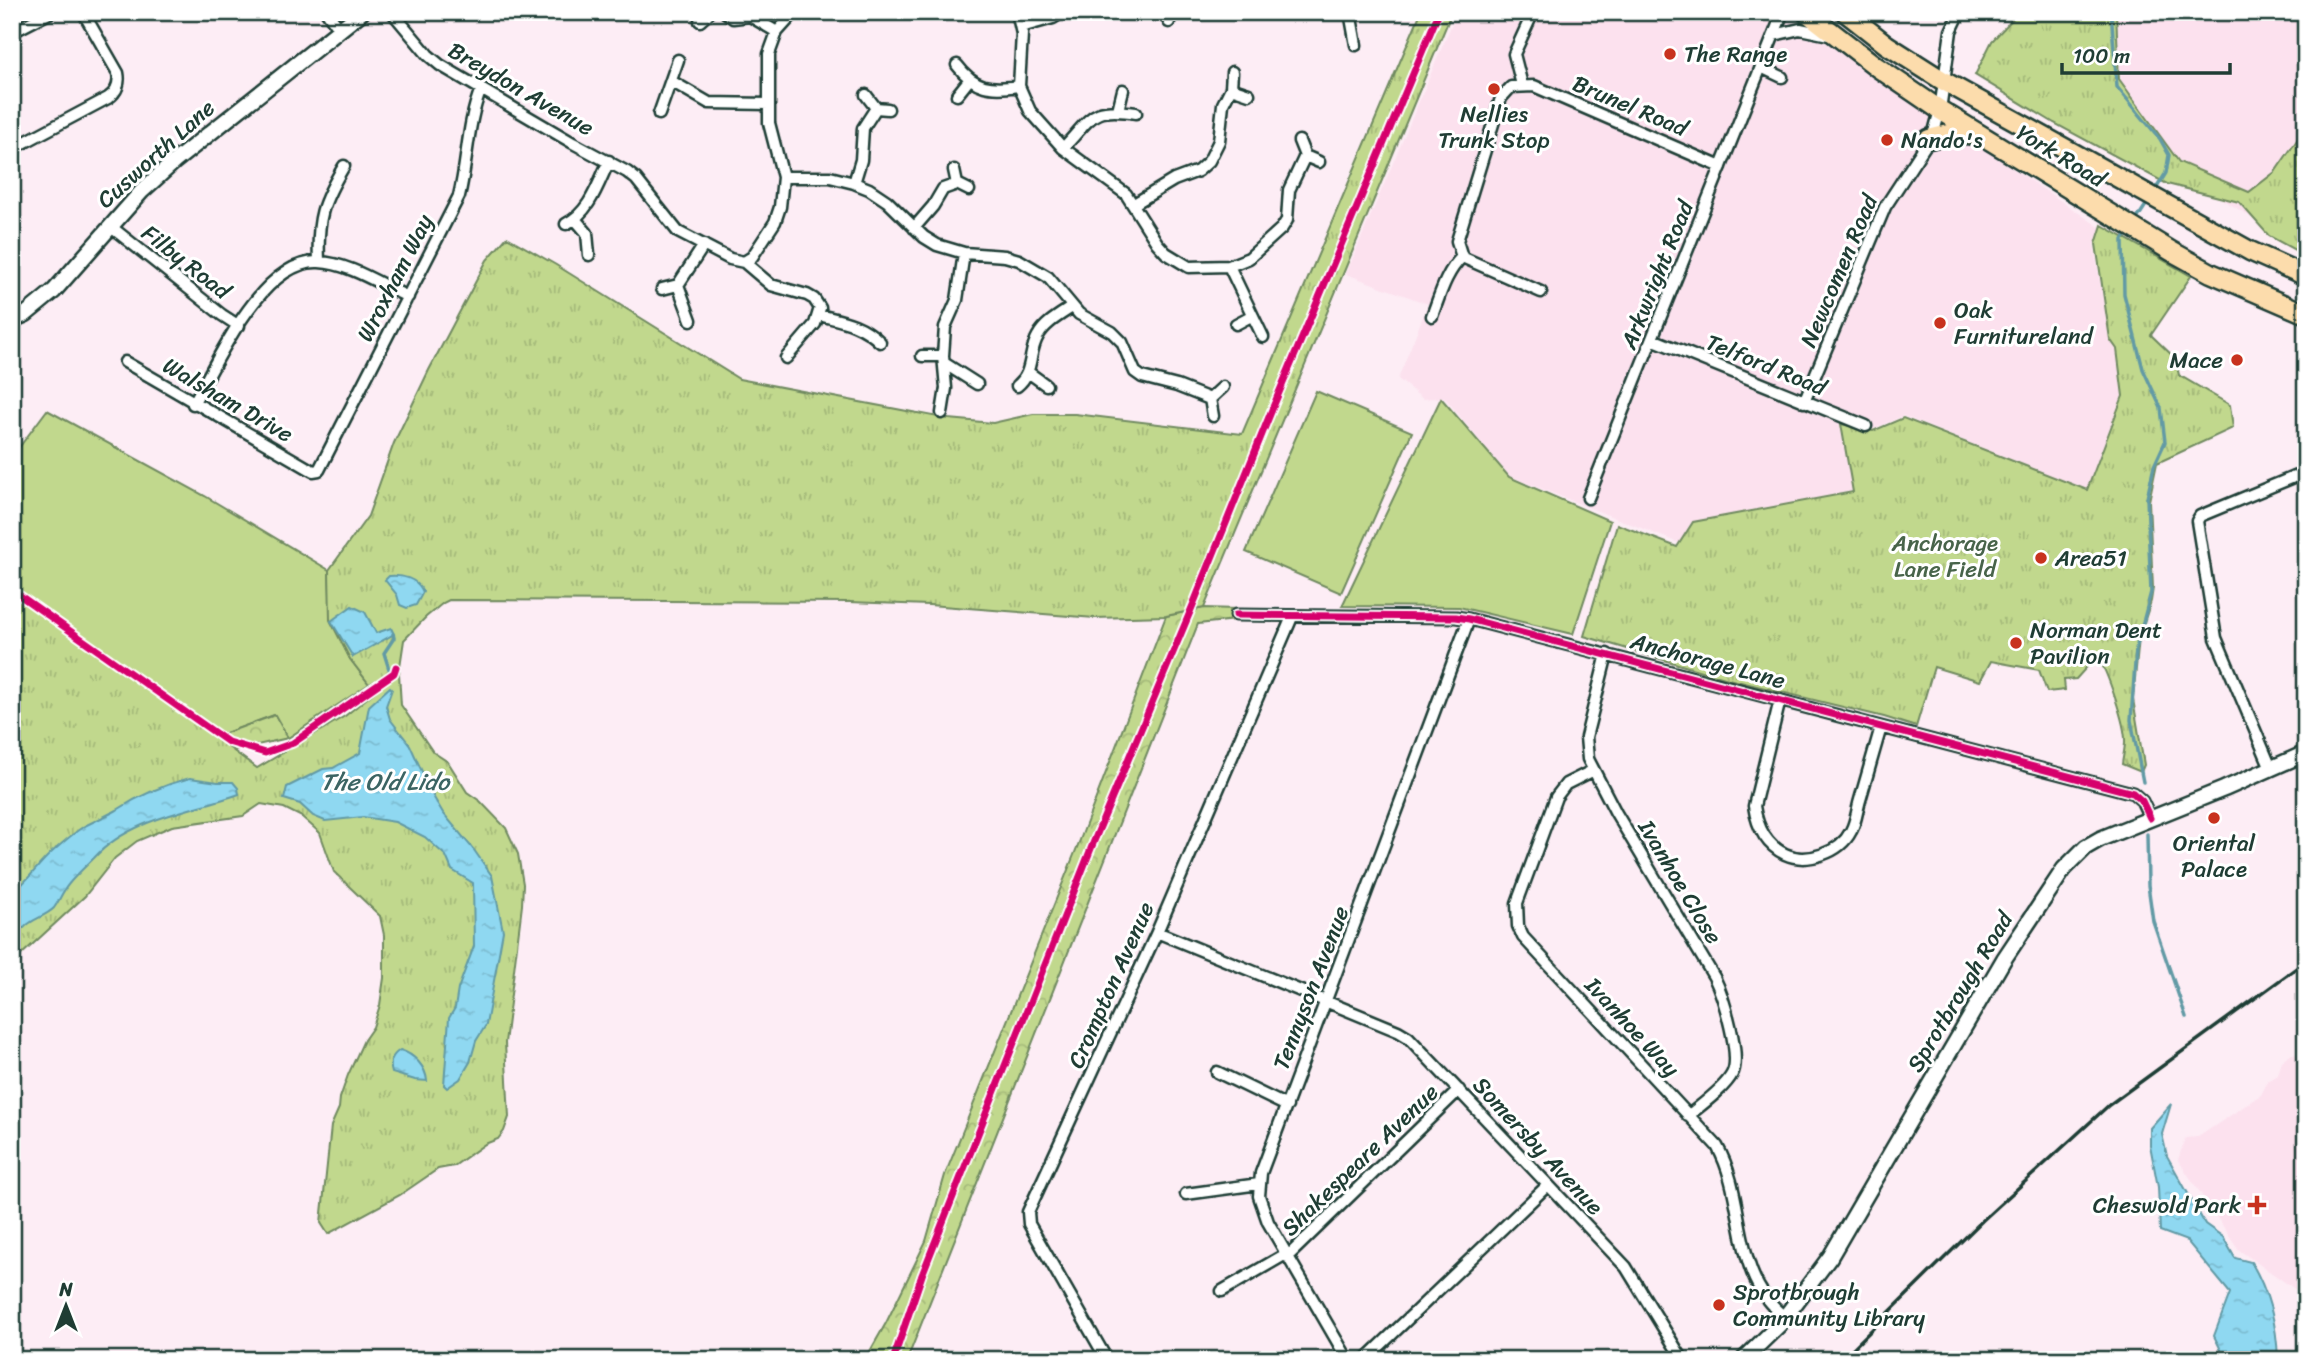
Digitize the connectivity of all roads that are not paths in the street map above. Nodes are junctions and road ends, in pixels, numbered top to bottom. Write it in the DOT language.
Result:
graph roads {
  1 [pos="51,12"];
  2 [pos="83,12"];
  3 [pos="327,12"];
  4 [pos="362,12"];
  5 [pos="392,12"];
  6 [pos="710,12"];
  7 [pos="725,12"];
  8 [pos="795,12"];
  9 [pos="1017,12"];
  10 [pos="1062,12"];
  11 [pos="1350,12"];
  12 [pos="1783,12"];
  13 [pos="1806,12"];
  14 [pos="1845,12"];
  15 [pos="1960,12"];
  16 [pos="1530,19"];
  17 [pos="700,22"];
  18 [pos="1021,27"];
  19 [pos="340,30"];
  20 [pos="12,32"];
  21 [pos="776,32"];
  22 [pos="1774,35"];
  23 [pos="1839,38"];
  24 [pos="1356,46"];
  25 [pos="678,60"];
  26 [pos="957,65"];
  27 [pos="1761,66"];
  28 [pos="1232,72"];
  29 [pos="1782,77"];
  30 [pos="671,80"];
  31 [pos="969,80"];
  32 [pos="1942,80"];
  33 [pos="1522,85"];
  34 [pos="1019,86"];
  35 [pos="1231,88"];
  36 [pos="481,89"];
  37 [pos="1123,90"];
  38 [pos="1249,94"];
  39 [pos="866,95"];
  40 [pos="957,95"];
  41 [pos="769,104"];
  42 [pos="876,108"];
  43 [pos="888,109"];
  44 [pos="1118,110"];
  45 [pos="1940,110"];
  46 [pos="1136,113"];
  47 [pos="659,114"];
  48 [pos="1980,135"];
  49 [pos="1929,139"];
  50 [pos="1299,141"];
  51 [pos="1063,148"];
  52 [pos="12,149"];
  53 [pos="1305,156"];
  54 [pos="608,161"];
  55 [pos="1319,162"];
  56 [pos="345,164"];
  57 [pos="1721,167"];
  58 [pos="954,170"];
  59 [pos="783,177"];
  60 [pos="854,183"];
  61 [pos="957,184"];
  62 [pos="969,190"];
  63 [pos="1134,204"];
  64 [pos="110,226"];
  65 [pos="914,228"];
  66 [pos="704,245"];
  67 [pos="964,253"];
  68 [pos="589,255"];
  69 [pos="1462,257"];
  70 [pos="320,261"];
  71 [pos="744,262"];
  72 [pos="1229,266"];
  73 [pos="2306,276"];
  74 [pos="678,285"];
  75 [pos="662,289"];
  76 [pos="1541,292"];
  77 [pos="408,298"];
  78 [pos="1072,307"];
  79 [pos="2306,314"];
  80 [pos="819,315"];
  81 [pos="1251,316"];
  82 [pos="1432,316"];
  83 [pos="12,320"];
  84 [pos="691,320"];
  85 [pos="1236,324"];
  86 [pos="239,326"];
  87 [pos="1263,337"];
  88 [pos="1652,340"];
  89 [pos="880,342"];
  90 [pos="922,356"];
  91 [pos="786,358"];
  92 [pos="944,359"];
  93 [pos="125,362"];
  94 [pos="1028,372"];
  95 [pos="977,384"];
  96 [pos="1046,385"];
  97 [pos="1017,386"];
  98 [pos="1223,387"];
  99 [pos="1210,399"];
  100 [pos="1804,402"];
  101 [pos="194,404"];
  102 [pos="942,414"];
  103 [pos="1213,416"];
  104 [pos="1866,426"];
  105 [pos="313,471"];
  106 [pos="2306,472"];
  107 [pos="1588,498"];
  108 [pos="1236,615"];
  109 [pos="1292,617"];
  110 [pos="1469,619"];
  111 [pos="1607,654"];
  112 [pos="1780,700"];
  113 [pos="1881,727"];
  114 [pos="2306,753"];
  115 [pos="2271,768"];
  116 [pos="1592,771"];
  117 [pos="2150,818"];
  118 [pos="1157,932"];
  119 [pos="1327,1002"];
  120 [pos="1217,1072"];
  121 [pos="1458,1090"];
  122 [pos="1287,1106"];
  123 [pos="1688,1116"];
  124 [pos="1259,1184"];
  125 [pos="1548,1185"];
  126 [pos="1186,1194"];
  127 [pos="1287,1255"];
  128 [pos="1222,1291"];
  129 [pos="1785,1317"];
  130 [pos="1107,1360"];
  131 [pos="1348,1360"];
  132 [pos="1364,1360"];
  133 [pos="1684,1360"];
  134 [pos="1743,1360"];
  1 -- 20 [label="street"];
  2 -- 52 [label="street"];
  3 -- 19 [label="street"];
  4 -- 19 [label="street, Cusworth Lane"];
  5 -- 36 [label="street, Breydon Avenue"];
  6 -- 17 [label="street"];
  7 -- 21 [label="street"];
  8 -- 21 [label="street"];
  9 -- 18 [label="street"];
  10 -- 18 [label="street"];
  11 -- 24 [label="street"];
  12 -- 22 [label="street, Arkwright Road"];
  13 -- 23 [label="highway, York Road"];
  14 -- 32 [label="highway, York Road"];
  15 -- 32 [label="street, Newcomen Road"];
  16 -- 33 [label="street"];
  18 -- 34 [label="street"];
  19 -- 64 [label="street, Cusworth Lane"];
  21 -- 41 [label="street"];
  22 -- 23 [label="street"];
  22 -- 27 [label="street, Arkwright Road"];
  23 -- 45 [label="highway, York Road"];
  25 -- 30 [label="street"];
  26 -- 31 [label="street"];
  27 -- 29 [label="street"];
  27 -- 57 [label="street, Arkwright Road"];
  28 -- 35 [label="street"];
  30 -- 41 [label="street"];
  30 -- 47 [label="street"];
  31 -- 34 [label="street"];
  31 -- 40 [label="street"];
  32 -- 45 [label="street, Newcomen Road"];
  32 -- 73 [label="highway, York Road"];
  33 -- 57 [label="street, Brunel Road"];
  33 -- 69 [label="street"];
  34 -- 51 [label="street"];
  35 -- 38 [label="street"];
  35 -- 63 [label="street"];
  36 -- 54 [label="street, Breydon Avenue"];
  36 -- 77 [label="street, Wroxham Way"];
  37 -- 44 [label="street"];
  39 -- 42 [label="street"];
  41 -- 59 [label="street"];
  42 -- 43 [label="street"];
  42 -- 60 [label="street"];
  44 -- 46 [label="street"];
  44 -- 51 [label="street"];
  45 -- 48 [label="highway, York Road"];
  45 -- 49 [label="street, Newcomen Road"];
  48 -- 49 [label="highway"];
  48 -- 79 [label="highway, York Road"];
  49 -- 100 [label="street, Newcomen Road"];
  50 -- 53 [label="street"];
  51 -- 63 [label="street"];
  53 -- 55 [label="street"];
  53 -- 72 [label="street"];
  54 -- 66 [label="street, Breydon Avenue"];
  54 -- 68 [label="street"];
  56 -- 70 [label="street"];
  57 -- 88 [label="street, Arkwright Road"];
  58 -- 61 [label="street"];
  59 -- 60 [label="street"];
  59 -- 71 [label="street"];
  60 -- 65 [label="street"];
  61 -- 62 [label="street"];
  61 -- 65 [label="street"];
  63 -- 72 [label="street"];
  64 -- 83 [label="street, Cusworth Lane"];
  64 -- 86 [label="street, Filby Road"];
  65 -- 67 [label="street"];
  66 -- 71 [label="street, Breydon Avenue"];
  66 -- 74 [label="street"];
  67 -- 78 [label="street"];
  67 -- 92 [label="street"];
  69 -- 76 [label="street"];
  69 -- 82 [label="street"];
  70 -- 77 [label="street"];
  70 -- 86 [label="street"];
  71 -- 80 [label="street, Breydon Avenue"];
  72 -- 81 [label="street"];
  74 -- 75 [label="street"];
  74 -- 84 [label="street"];
  77 -- 105 [label="street, Wroxham Way"];
  78 -- 94 [label="street"];
  78 -- 99 [label="street"];
  80 -- 89 [label="street"];
  80 -- 91 [label="street"];
  81 -- 85 [label="street"];
  81 -- 87 [label="street"];
  86 -- 101 [label="street"];
  88 -- 100 [label="street, Telford Road"];
  88 -- 107 [label="street, Arkwright Road"];
  90 -- 92 [label="street"];
  92 -- 95 [label="street"];
  92 -- 102 [label="street"];
  93 -- 101 [label="street, Walsham Drive"];
  94 -- 96 [label="street"];
  94 -- 97 [label="street"];
  98 -- 99 [label="street"];
  99 -- 103 [label="street"];
  100 -- 104 [label="street, Telford Road"];
  101 -- 105 [label="street, Walsham Drive"];
  106 -- 115 [label="street"];
  108 -- 109 [label="street, Anchorage Lane"];
  109 -- 110 [label="street, Anchorage Lane"];
  109 -- 118 [label="street, Crompton Avenue"];
  110 -- 111 [label="street, Anchorage Lane"];
  110 -- 119 [label="street, Tennyson Avenue"];
  111 -- 112 [label="street, Anchorage Lane"];
  111 -- 116 [label="street, Ivanhoe Close"];
  112 -- 113 [label="street, Anchorage Lane"];
  112 -- 113 [label="street"];
  113 -- 117 [label="street, Anchorage Lane"];
  114 -- 115 [label="street, Sprotbrough Road"];
  115 -- 117 [label="street, Sprotbrough Road"];
  116 -- 123 [label="street, Ivanhoe Close"];
  116 -- 123 [label="street, Ivanhoe Way"];
  117 -- 129 [label="street, Sprotbrough Road"];
  118 -- 119 [label="street, Somersby Avenue"];
  118 -- 130 [label="street, Crompton Avenue"];
  119 -- 121 [label="street, Somersby Avenue"];
  119 -- 122 [label="street, Tennyson Avenue"];
  120 -- 122 [label="street"];
  121 -- 125 [label="street, Somersby Avenue"];
  121 -- 127 [label="street, Shakespeare Avenue"];
  122 -- 124 [label="street, Tennyson Avenue"];
  123 -- 129 [label="street, Ivanhoe Way"];
  124 -- 126 [label="street"];
  124 -- 127 [label="street"];
  125 -- 132 [label="street"];
  125 -- 133 [label="street, Somersby Avenue"];
  127 -- 128 [label="street, Shakespeare Avenue"];
  127 -- 131 [label="street"];
  129 -- 134 [label="street, Sprotbrough Road"];
}
